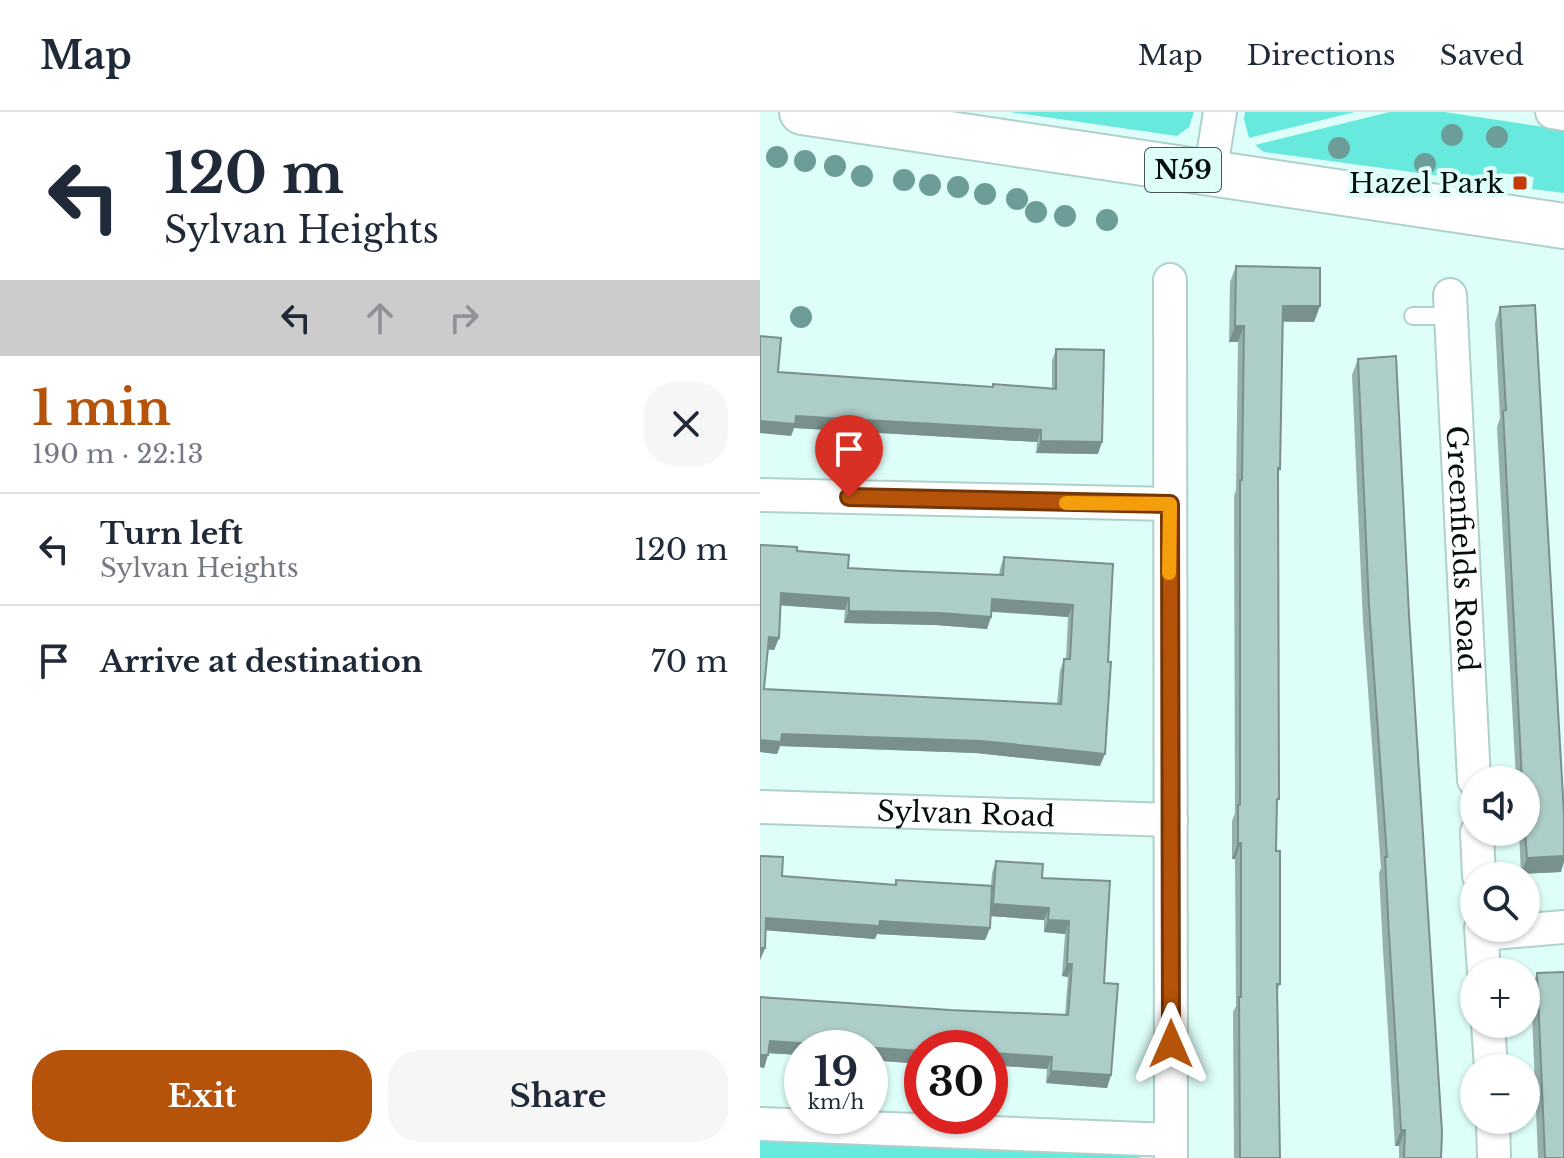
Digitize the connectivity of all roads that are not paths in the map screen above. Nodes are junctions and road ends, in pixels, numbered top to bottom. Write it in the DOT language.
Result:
graph roads {
  1 [pos="802,112"];
  2 [pos="1220,112"];
  3 [pos="1552,112"];
  4 [pos="1564,114"];
  5 [pos="1210,174"];
  6 [pos="1564,226"];
  7 [pos="1170,280"];
  8 [pos="1451,306"];
  9 [pos="1413,316"];
  10 [pos="760,495"];
  11 [pos="1170,504"];
  12 [pos="1473,766"];
  13 [pos="760,807"];
  14 [pos="1171,820"];
  15 [pos="1564,927"];
  16 [pos="1540,928"];
  17 [pos="760,1124"];
  18 [pos="1493,1134"];
  19 [pos="1171,1149"];
  20 [pos="1494,1158"];
  1 -- 5 [label="main road, N59"];
  2 -- 5 [label="street"];
  3 -- 4 [label="street"];
  5 -- 6 [label="main road, N59"];
  7 -- 11 [label="street"];
  8 -- 9 [label="lane, Greenfields Road"];
  8 -- 12 [label="street, Greenfields Road"];
  10 -- 11 [label="street"];
  11 -- 14 [label="street"];
  13 -- 14 [label="street, Sylvan Road"];
  14 -- 19 [label="street"];
  15 -- 16 [label="street"];
  17 -- 19 [label="street"];
  18 -- 20 [label="street"];
}
